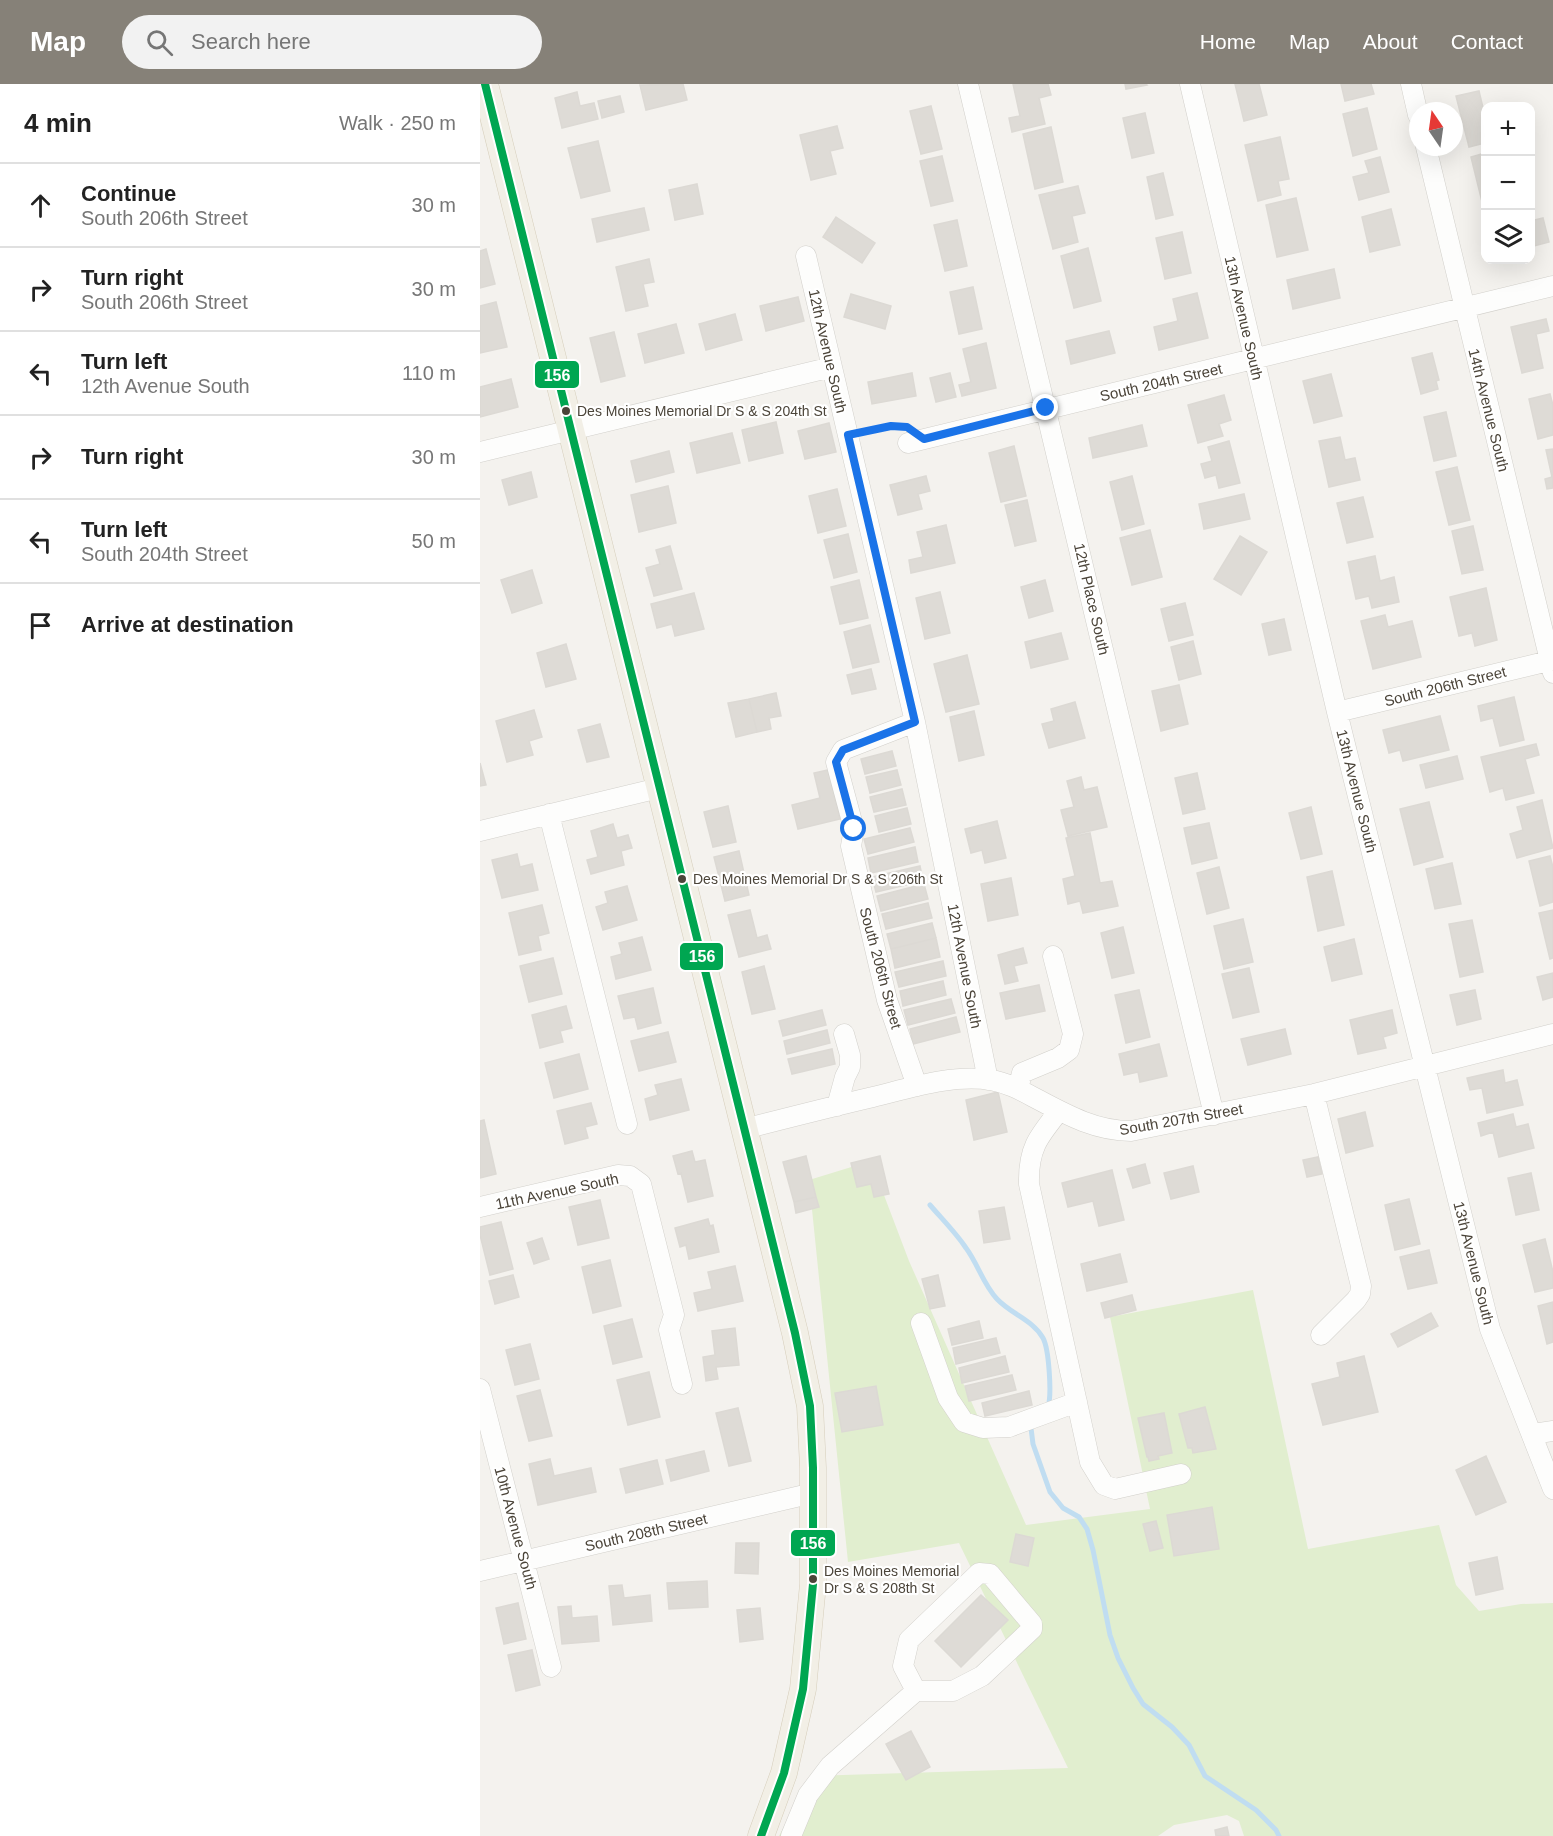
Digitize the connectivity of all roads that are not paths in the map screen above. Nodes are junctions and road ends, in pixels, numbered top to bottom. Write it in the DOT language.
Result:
graph roads {
  1 [pos="968,84"];
  2 [pos="1190,84"];
  3 [pos="1411,84"];
  4 [pos="487,86"];
  5 [pos="1415,102"];
  6 [pos="1428,156"];
  7 [pos="806,256"];
  8 [pos="1553,286"];
  9 [pos="1464,308"];
  10 [pos="1253,360"];
  11 [pos="832,367"];
  12 [pos="1046,408"];
  13 [pos="571,430"];
  14 [pos="916,441"];
  15 [pos="480,452"];
  16 [pos="1552,664"];
  17 [pos="1337,712"];
  18 [pos="915,722"];
  19 [pos="658,788"];
  20 [pos="549,814"];
  21 [pos="480,831"];
  22 [pos="1053,956"];
  23 [pos="1553,1034"];
  24 [pos="844,1035"];
  25 [pos="1424,1067"];
  26 [pos="988,1080"];
  27 [pos="917,1086"];
  28 [pos="1018,1089"];
  29 [pos="1314,1094"];
  30 [pos="837,1106"];
  31 [pos="1059,1111"];
  32 [pos="1214,1115"];
  33 [pos="627,1124"];
  34 [pos="744,1129"];
  35 [pos="480,1207"];
  36 [pos="921,1323"];
  37 [pos="1321,1335"];
  38 [pos="682,1384"];
  39 [pos="480,1389"];
  40 [pos="1077,1402"];
  41 [pos="1553,1431"];
  42 [pos="1533,1434"];
  43 [pos="1181,1474"];
  44 [pos="1553,1489"];
  45 [pos="813,1493"];
  46 [pos="525,1560"];
  47 [pos="480,1571"];
  48 [pos="551,1667"];
  49 [pos="916,1691"];
  50 [pos="761,1836"];
  51 [pos="791,1836"];
  1 -- 12 [label="street, 12th Place South"];
  2 -- 10 [label="street, 13th Avenue South"];
  3 -- 5 [label="street"];
  4 -- 13 [label="main road"];
  6 -- 9 [label="street, 14th Avenue South"];
  7 -- 11 [label="street, 12th Avenue South"];
  8 -- 9 [label="street, South 204th Street"];
  9 -- 10 [label="street, South 204th Street"];
  9 -- 16 [label="street, 14th Avenue South"];
  10 -- 12 [label="street, South 204th Street"];
  10 -- 17 [label="street, 13th Avenue South"];
  11 -- 13 [label="street"];
  11 -- 18 [label="street, 12th Avenue South"];
  12 -- 14 [label="street, South 204th Street"];
  12 -- 32 [label="street, 12th Place South"];
  13 -- 15 [label="street"];
  13 -- 19 [label="main road"];
  16 -- 17 [label="street, South 206th Street"];
  17 -- 25 [label="street, 13th Avenue South"];
  18 -- 26 [label="street, 12th Avenue South"];
  18 -- 27 [label="street, South 206th Street"];
  19 -- 20 [label="street"];
  19 -- 34 [label="main road"];
  20 -- 21 [label="street"];
  20 -- 33 [label="street"];
  22 -- 28 [label="street"];
  23 -- 25 [label="street, South 207th Street"];
  24 -- 30 [label="street"];
  25 -- 29 [label="street, South 207th Street"];
  25 -- 42 [label="street, 13th Avenue South"];
  26 -- 27 [label="street, South 207th Street"];
  26 -- 28 [label="street, South 207th Street"];
  27 -- 30 [label="street, South 207th Street"];
  28 -- 31 [label="street, South 207th Street"];
  29 -- 32 [label="street, South 207th Street"];
  29 -- 37 [label="street"];
  30 -- 34 [label="street, South 207th Street"];
  31 -- 32 [label="street, South 207th Street"];
  31 -- 40 [label="street"];
  34 -- 45 [label="main road"];
  35 -- 38 [label="street, 11th Avenue South"];
  36 -- 40 [label="street"];
  39 -- 46 [label="street, 10th Avenue South"];
  40 -- 43 [label="street"];
  41 -- 42 [label="street"];
  42 -- 44 [label="street, 13th Avenue South"];
  45 -- 46 [label="street, South 208th Street"];
  45 -- 50 [label="main road"];
  46 -- 47 [label="street, South 208th Street"];
  46 -- 48 [label="street, 10th Avenue South"];
  49 -- 49 [label="street"];
  49 -- 51 [label="street"];
}
